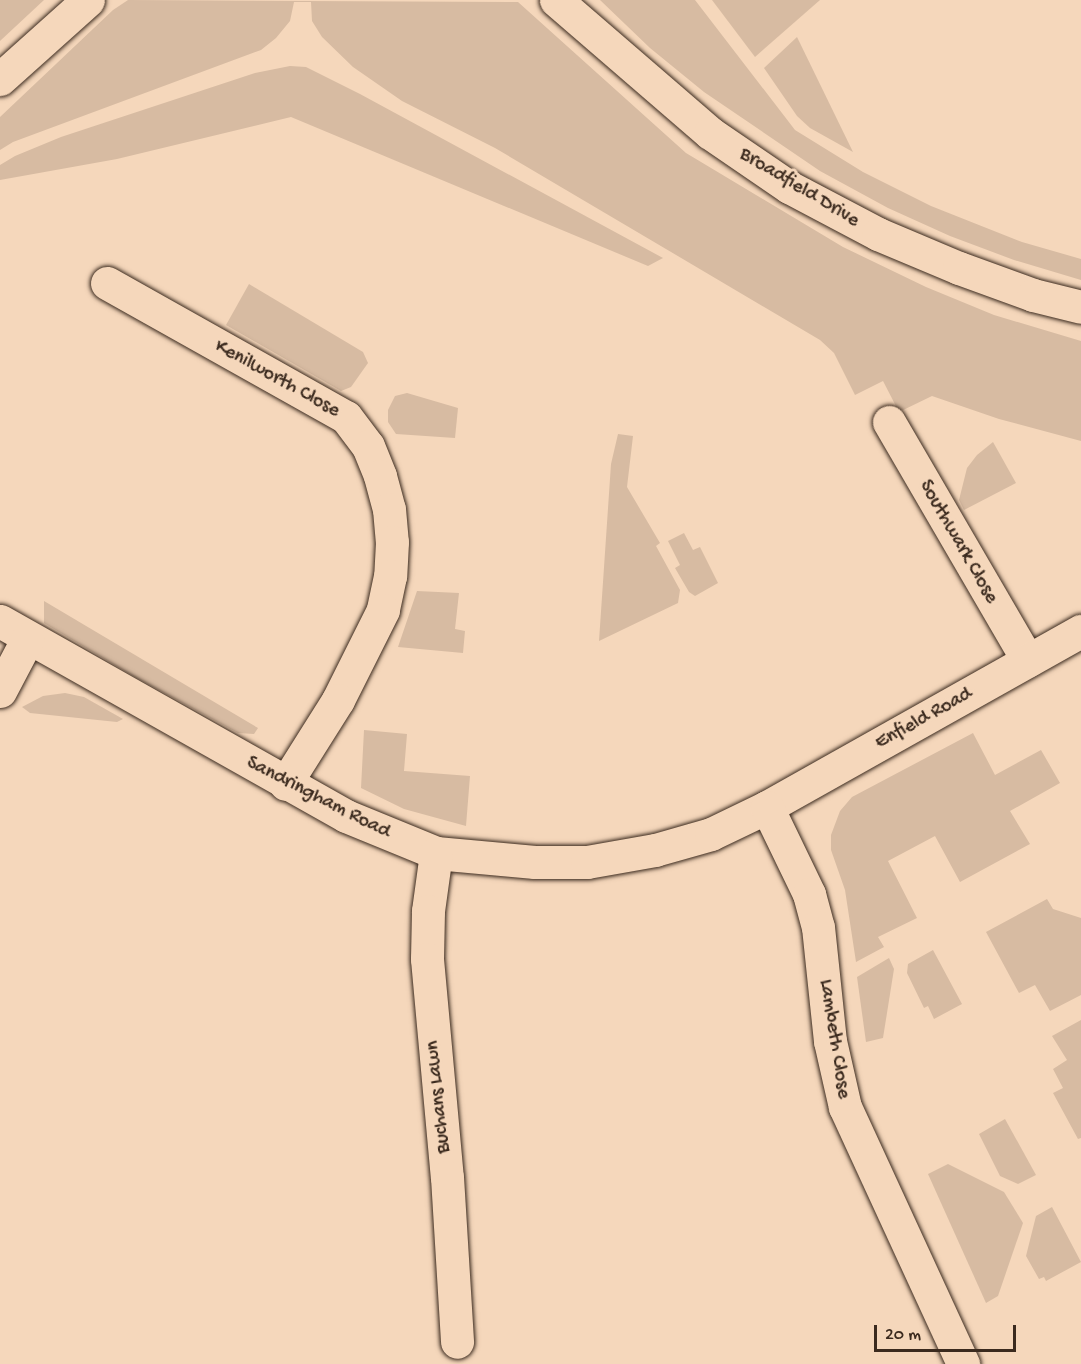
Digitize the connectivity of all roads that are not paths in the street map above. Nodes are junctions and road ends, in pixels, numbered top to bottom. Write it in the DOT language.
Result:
graph roads {
  1 [pos="556,0"];
  2 [pos="81,3"];
  3 [pos="0,79"];
  4 [pos="107,283"];
  5 [pos="1081,307"];
  6 [pos="889,422"];
  7 [pos="0,621"];
  8 [pos="1081,631"];
  9 [pos="28,638"];
  10 [pos="1028,661"];
  11 [pos="0,691"];
  12 [pos="285,784"];
  13 [pos="768,807"];
  14 [pos="436,853"];
  15 [pos="457,1342"];
  16 [pos="963,1364"];
  1 -- 5 [label="street, Broadfield Drive"];
  2 -- 3 [label="street"];
  4 -- 12 [label="street, Kenilworth Close"];
  6 -- 10 [label="street, Southwark Close"];
  7 -- 9 [label="street, Sandringham Road"];
  8 -- 10 [label="street, Enfield Road"];
  9 -- 11 [label="street"];
  9 -- 12 [label="street, Sandringham Road"];
  10 -- 13 [label="street, Enfield Road"];
  12 -- 14 [label="street, Sandringham Road"];
  13 -- 14 [label="street, Sandringham Road"];
  13 -- 16 [label="street, Lambeth Close"];
  14 -- 15 [label="street, Buchans Lawn"];
}
